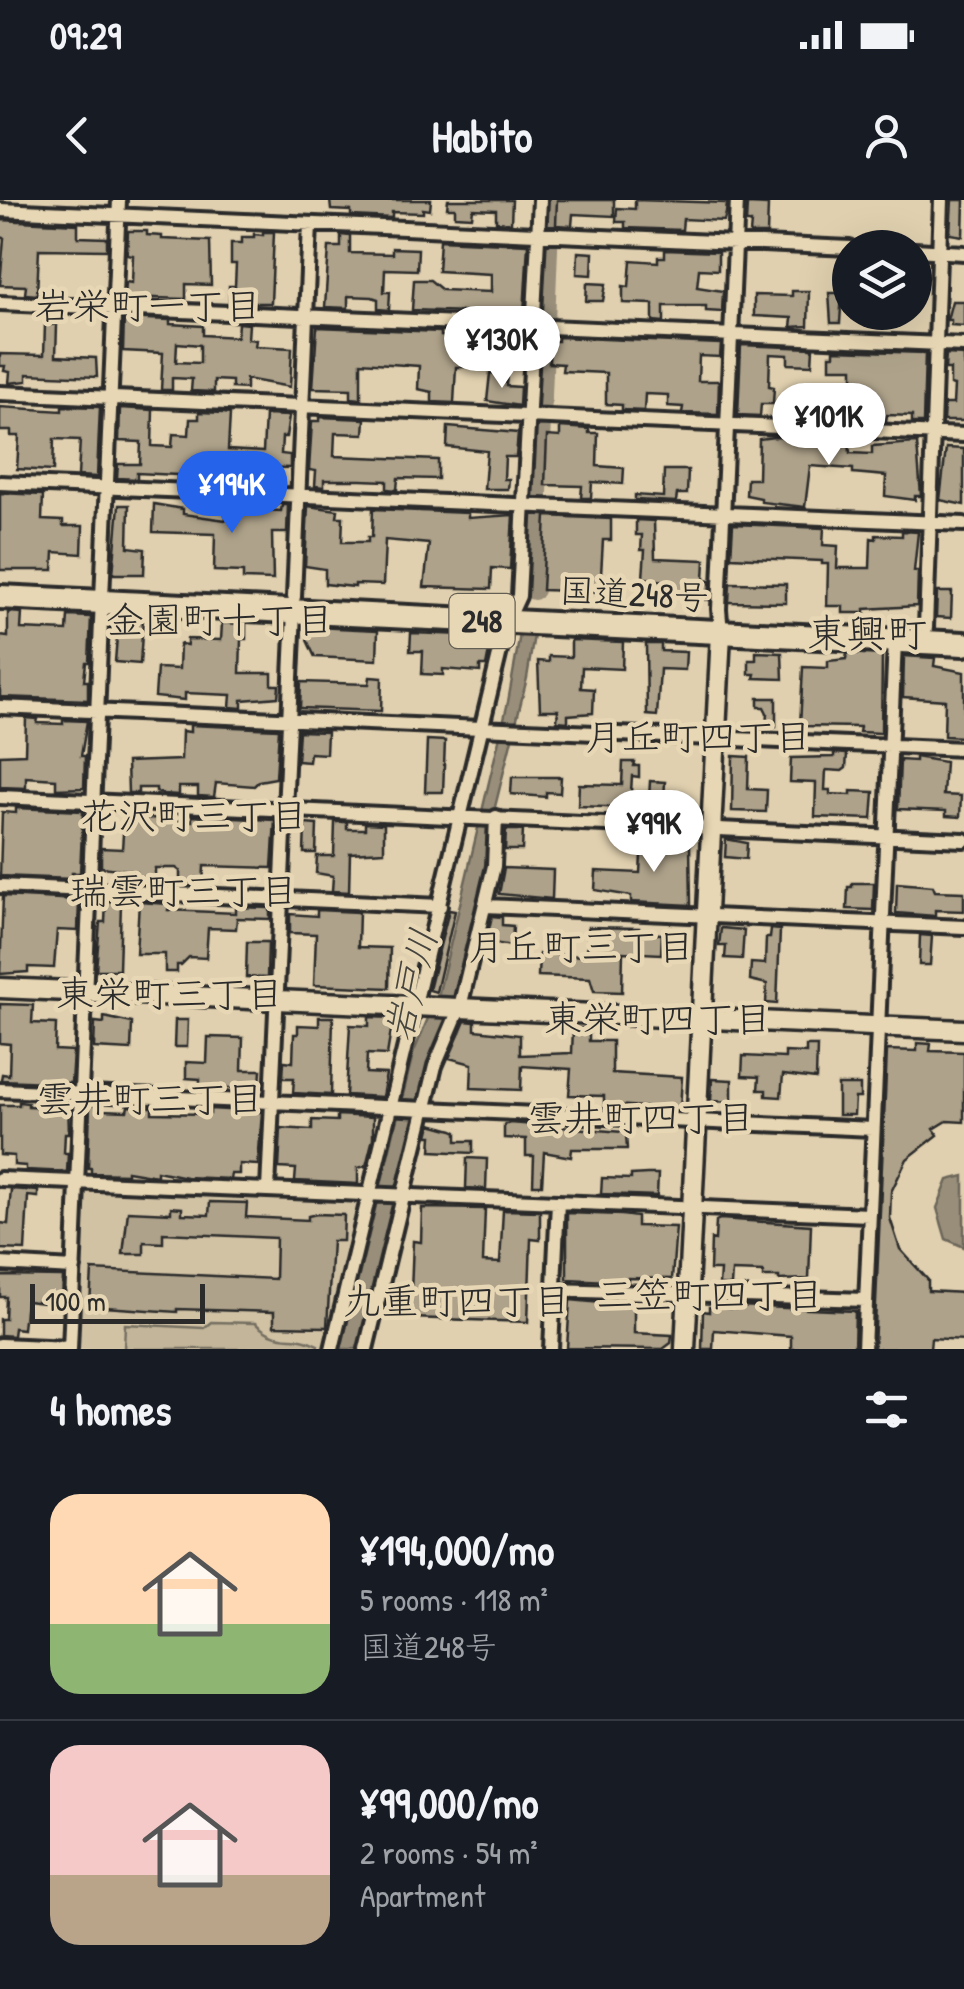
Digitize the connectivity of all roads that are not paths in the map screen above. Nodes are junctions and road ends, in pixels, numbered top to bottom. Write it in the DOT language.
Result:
graph roads {
  1 [pos="119,200"];
  2 [pos="540,200"];
  3 [pos="737,200"];
  4 [pos="942,200"];
  5 [pos="0,210"];
  6 [pos="119,215"];
  7 [pos="310,224"];
  8 [pos="538,234"];
  9 [pos="735,242"];
  10 [pos="832,247"];
  11 [pos="932,251"];
  12 [pos="940,252"];
  13 [pos="964,252"];
  14 [pos="0,303"];
  15 [pos="115,308"];
  16 [pos="306,318"];
  17 [pos="535,328"];
  18 [pos="732,336"];
  19 [pos="936,344"];
  20 [pos="964,345"];
  21 [pos="0,394"];
  22 [pos="111,398"];
  23 [pos="302,406"];
  24 [pos="531,416"];
  25 [pos="729,425"];
  26 [pos="933,434"];
  27 [pos="964,435"];
  28 [pos="0,483"];
  29 [pos="107,488"];
  30 [pos="298,496"];
  31 [pos="527,507"];
  32 [pos="726,515"];
  33 [pos="930,523"];
  34 [pos="964,524"];
  35 [pos="0,585"];
  36 [pos="102,594"];
  37 [pos="0,597"];
  38 [pos="294,604"];
  39 [pos="510,615"];
  40 [pos="721,626"];
  41 [pos="926,628"];
  42 [pos="964,629"];
  43 [pos="895,642"];
  44 [pos="964,644"];
  45 [pos="0,707"];
  46 [pos="98,711"];
  47 [pos="289,719"];
  48 [pos="482,727"];
  49 [pos="716,737"];
  50 [pos="890,747"];
  51 [pos="964,749"];
  52 [pos="0,797"];
  53 [pos="94,801"];
  54 [pos="285,810"];
  55 [pos="461,815"];
  56 [pos="495,817"];
  57 [pos="711,829"];
  58 [pos="886,837"];
  59 [pos="964,840"];
  60 [pos="0,886"];
  61 [pos="90,890"];
  62 [pos="281,900"];
  63 [pos="440,906"];
  64 [pos="484,906"];
  65 [pos="706,916"];
  66 [pos="882,923"];
  67 [pos="964,927"];
  68 [pos="0,988"];
  69 [pos="86,992"];
  70 [pos="276,999"];
  71 [pos="423,1005"];
  72 [pos="457,1007"];
  73 [pos="701,1018"];
  74 [pos="877,1027"];
  75 [pos="964,1030"];
  76 [pos="0,1090"];
  77 [pos="81,1093"];
  78 [pos="272,1101"];
  79 [pos="394,1108"];
  80 [pos="422,1109"];
  81 [pos="696,1121"];
  82 [pos="873,1128"];
  83 [pos="0,1179"];
  84 [pos="77,1182"];
  85 [pos="268,1190"];
  86 [pos="372,1194"];
  87 [pos="400,1196"];
  88 [pos="558,1202"];
  89 [pos="692,1208"];
  90 [pos="870,1215"];
  91 [pos="0,1264"];
  92 [pos="74,1268"];
  93 [pos="554,1290"];
  94 [pos="688,1294"];
  95 [pos="866,1300"];
  96 [pos="0,1345"];
  97 [pos="70,1348"];
  98 [pos="332,1349"];
  99 [pos="366,1349"];
  100 [pos="551,1349"];
  101 [pos="685,1349"];
  102 [pos="864,1349"];
  1 -- 6 [label="street"];
  2 -- 8 [label="street"];
  3 -- 9 [label="street"];
  4 -- 12 [label="street"];
  5 -- 6 [label="street"];
  6 -- 7 [label="street"];
  6 -- 15 [label="street"];
  7 -- 8 [label="street"];
  7 -- 16 [label="street"];
  8 -- 9 [label="street"];
  8 -- 17 [label="street"];
  9 -- 10 [label="street"];
  9 -- 18 [label="street"];
  11 -- 12 [label="street"];
  12 -- 13 [label="street"];
  12 -- 19 [label="street"];
  14 -- 15 [label="street"];
  15 -- 16 [label="street"];
  15 -- 22 [label="street"];
  16 -- 17 [label="street"];
  16 -- 23 [label="street"];
  17 -- 18 [label="street"];
  17 -- 24 [label="street"];
  18 -- 19 [label="street"];
  18 -- 25 [label="street"];
  19 -- 20 [label="street"];
  19 -- 26 [label="street"];
  21 -- 22 [label="street"];
  22 -- 23 [label="street"];
  22 -- 29 [label="street"];
  23 -- 24 [label="street"];
  23 -- 30 [label="street"];
  24 -- 25 [label="street"];
  24 -- 31 [label="street"];
  25 -- 26 [label="street"];
  25 -- 32 [label="street"];
  26 -- 27 [label="street"];
  26 -- 33 [label="street"];
  28 -- 29 [label="street"];
  29 -- 30 [label="street"];
  29 -- 36 [label="street"];
  30 -- 31 [label="street"];
  30 -- 38 [label="street"];
  31 -- 32 [label="street"];
  31 -- 39 [label="street"];
  32 -- 33 [label="street"];
  32 -- 40 [label="street"];
  33 -- 34 [label="street"];
  33 -- 41 [label="street"];
  35 -- 36 [label="highway, 国道248号 / 248"];
  36 -- 37 [label="highway, 国道248号 / 248"];
  36 -- 38 [label="highway, 国道248号 / 248"];
  36 -- 46 [label="street"];
  38 -- 39 [label="highway, 国道248号 / 248"];
  38 -- 47 [label="street"];
  39 -- 40 [label="highway, 国道248号 / 248"];
  39 -- 48 [label="street"];
  40 -- 41 [label="highway, 国道248号 / 248"];
  40 -- 43 [label="highway, 国道248号 / 248"];
  40 -- 49 [label="street"];
  41 -- 42 [label="highway, 国道248号 / 248"];
  43 -- 44 [label="highway, 国道248号 / 248"];
  43 -- 50 [label="street"];
  45 -- 46 [label="street"];
  46 -- 47 [label="street"];
  46 -- 53 [label="street"];
  47 -- 48 [label="street"];
  47 -- 54 [label="street"];
  48 -- 49 [label="street"];
  48 -- 55 [label="street"];
  49 -- 50 [label="street"];
  49 -- 57 [label="street"];
  50 -- 51 [label="street"];
  50 -- 58 [label="street"];
  52 -- 53 [label="street"];
  53 -- 54 [label="street"];
  53 -- 61 [label="street"];
  54 -- 55 [label="street"];
  54 -- 62 [label="street"];
  55 -- 56 [label="street"];
  55 -- 63 [label="street"];
  56 -- 57 [label="street"];
  56 -- 64 [label="street"];
  57 -- 58 [label="street"];
  57 -- 65 [label="street"];
  58 -- 59 [label="street"];
  58 -- 66 [label="street"];
  60 -- 61 [label="street"];
  61 -- 62 [label="street"];
  61 -- 69 [label="street"];
  62 -- 63 [label="street"];
  62 -- 70 [label="street"];
  63 -- 71 [label="street"];
  64 -- 65 [label="street"];
  64 -- 72 [label="street"];
  65 -- 66 [label="street"];
  65 -- 73 [label="street"];
  66 -- 67 [label="street"];
  66 -- 74 [label="street"];
  68 -- 69 [label="street"];
  69 -- 70 [label="street"];
  69 -- 77 [label="street"];
  70 -- 71 [label="street"];
  70 -- 78 [label="street"];
  71 -- 72 [label="street"];
  71 -- 79 [label="street"];
  72 -- 73 [label="street"];
  72 -- 80 [label="street"];
  73 -- 74 [label="street"];
  73 -- 81 [label="street"];
  74 -- 75 [label="street"];
  74 -- 82 [label="street"];
  76 -- 77 [label="street"];
  77 -- 78 [label="street"];
  77 -- 84 [label="street"];
  78 -- 79 [label="street"];
  78 -- 85 [label="street"];
  79 -- 80 [label="street"];
  79 -- 86 [label="street"];
  80 -- 81 [label="street"];
  80 -- 87 [label="street"];
  81 -- 82 [label="street"];
  81 -- 89 [label="street"];
  82 -- 90 [label="street"];
  83 -- 84 [label="street"];
  84 -- 85 [label="street"];
  84 -- 92 [label="street"];
  85 -- 86 [label="street"];
  86 -- 87 [label="street"];
  86 -- 98 [label="street"];
  87 -- 88 [label="street"];
  87 -- 99 [label="street"];
  88 -- 89 [label="street"];
  88 -- 93 [label="street"];
  89 -- 90 [label="street"];
  89 -- 94 [label="street"];
  90 -- 95 [label="street"];
  91 -- 92 [label="street"];
  92 -- 97 [label="street"];
  93 -- 94 [label="street"];
  93 -- 100 [label="street"];
  94 -- 95 [label="street"];
  94 -- 101 [label="street"];
  95 -- 102 [label="street"];
  96 -- 97 [label="street"];
}
